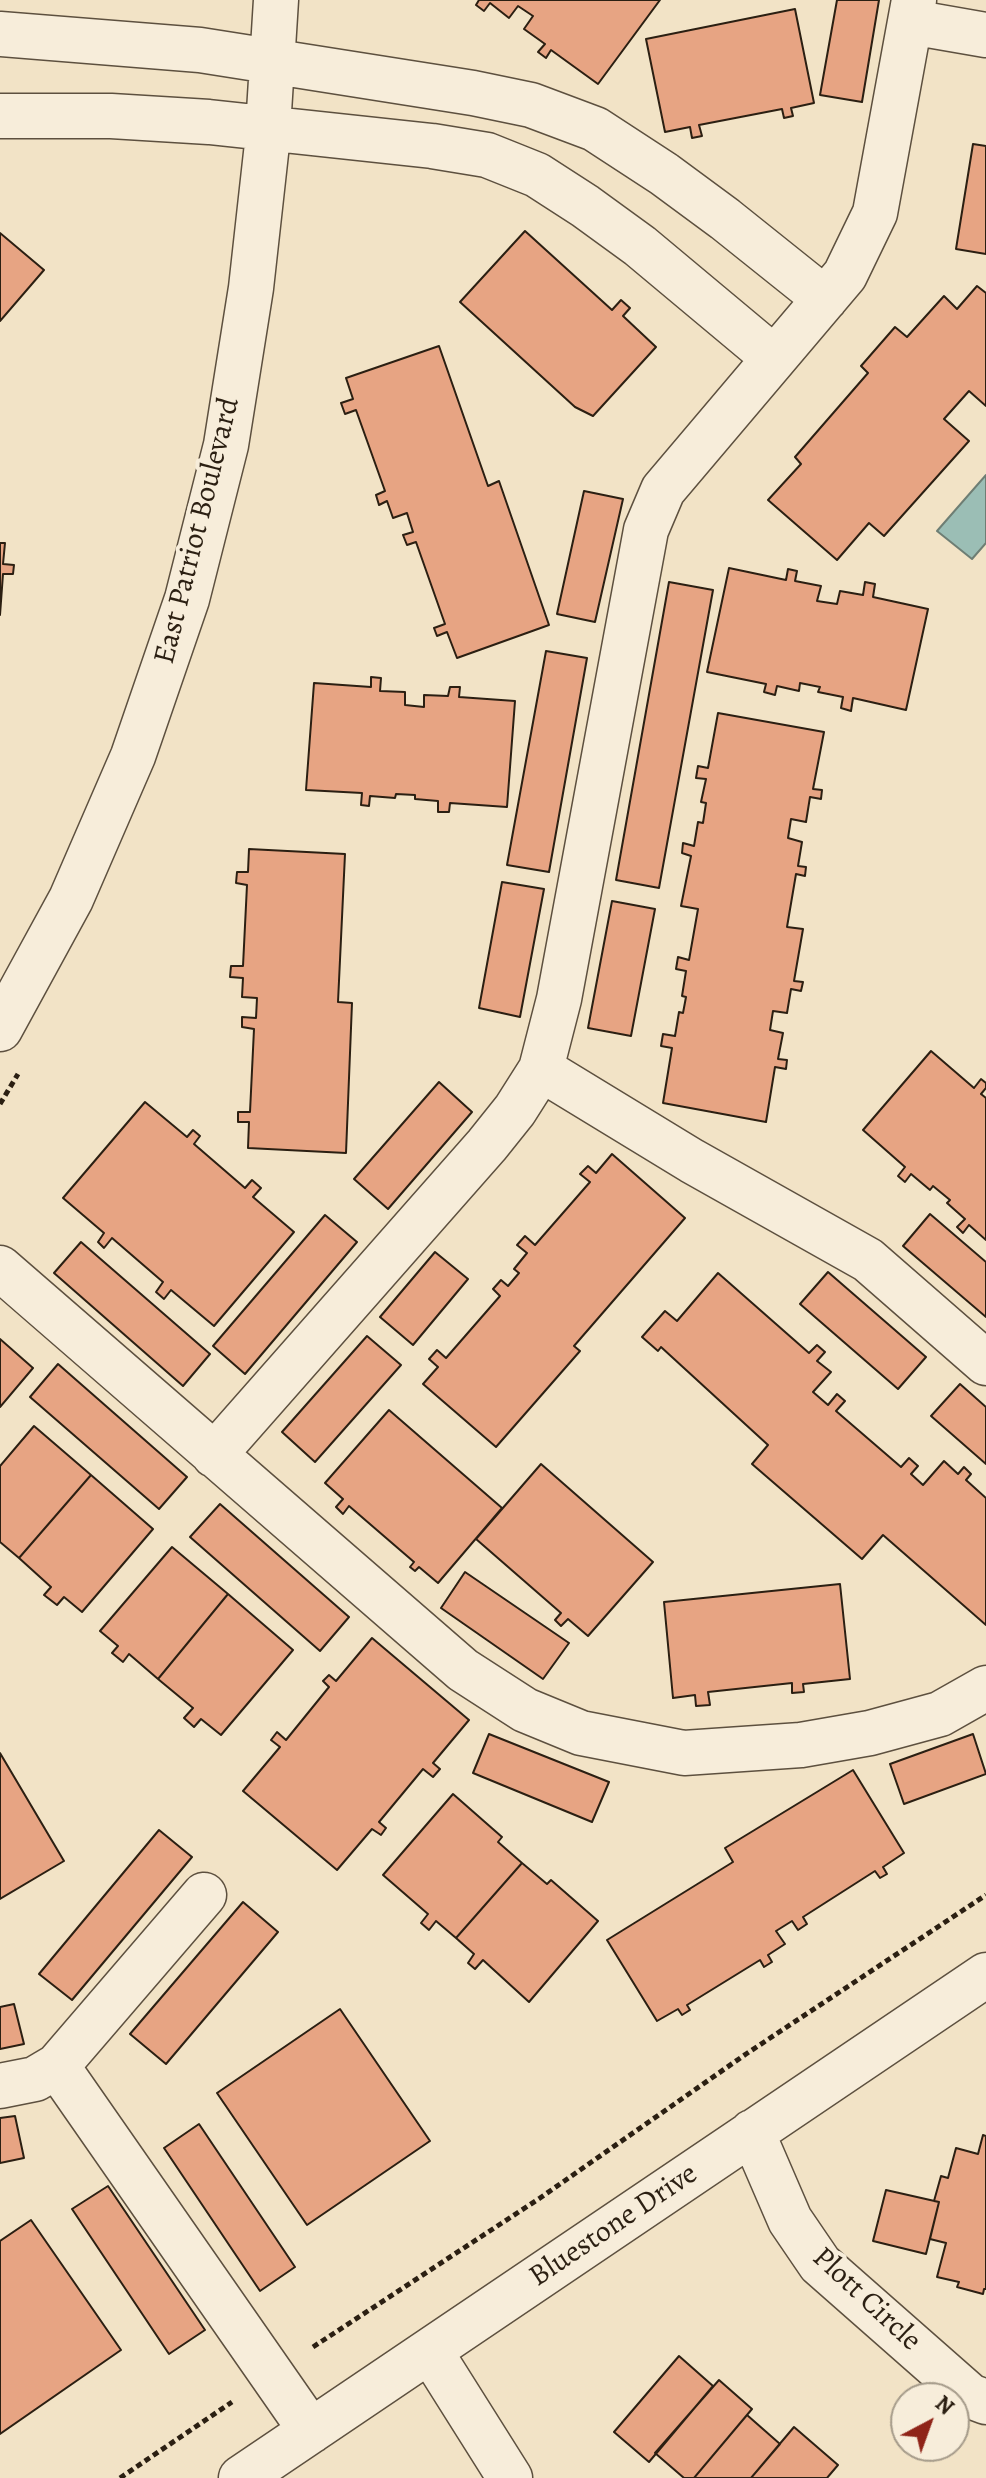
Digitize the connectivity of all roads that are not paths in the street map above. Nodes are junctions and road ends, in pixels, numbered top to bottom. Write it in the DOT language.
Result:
graph roads {
  1 [pos="276,0"];
  2 [pos="913,11"];
  3 [pos="0,34"];
  4 [pos="986,35"];
  5 [pos="271,62"];
  6 [pos="0,116"];
  7 [pos="267,130"];
  8 [pos="825,299"];
  9 [pos="774,358"];
  10 [pos="0,1029"];
  11 [pos="541,1069"];
  12 [pos="0,1268"];
  13 [pos="986,1363"];
  14 [pos="214,1455"];
  15 [pos="986,1688"];
  16 [pos="204,1895"];
  17 [pos="986,1975"];
  18 [pos="57,2066"];
  19 [pos="0,2086"];
  20 [pos="752,2132"];
  21 [pos="430,2351"];
  22 [pos="986,2402"];
  23 [pos="311,2431"];
  24 [pos="241,2478"];
  25 [pos="510,2478"];
  1 -- 5 [label="street, East Patriot Boulevard"];
  2 -- 4 [label="street"];
  2 -- 8 [label="street"];
  3 -- 5 [label="street"];
  5 -- 7 [label="street, East Patriot Boulevard"];
  5 -- 8 [label="street"];
  6 -- 7 [label="street"];
  7 -- 9 [label="street"];
  7 -- 10 [label="street, East Patriot Boulevard"];
  8 -- 9 [label="street"];
  9 -- 11 [label="street"];
  11 -- 13 [label="street"];
  11 -- 14 [label="street"];
  12 -- 14 [label="street"];
  14 -- 15 [label="street"];
  16 -- 18 [label="street"];
  17 -- 20 [label="street, Bluestone Drive"];
  18 -- 19 [label="street"];
  18 -- 23 [label="street"];
  20 -- 21 [label="street, Bluestone Drive"];
  20 -- 22 [label="street, Plott Circle"];
  21 -- 23 [label="street, Bluestone Drive"];
  21 -- 25 [label="street"];
  23 -- 24 [label="street, Bluestone Drive"];
}
